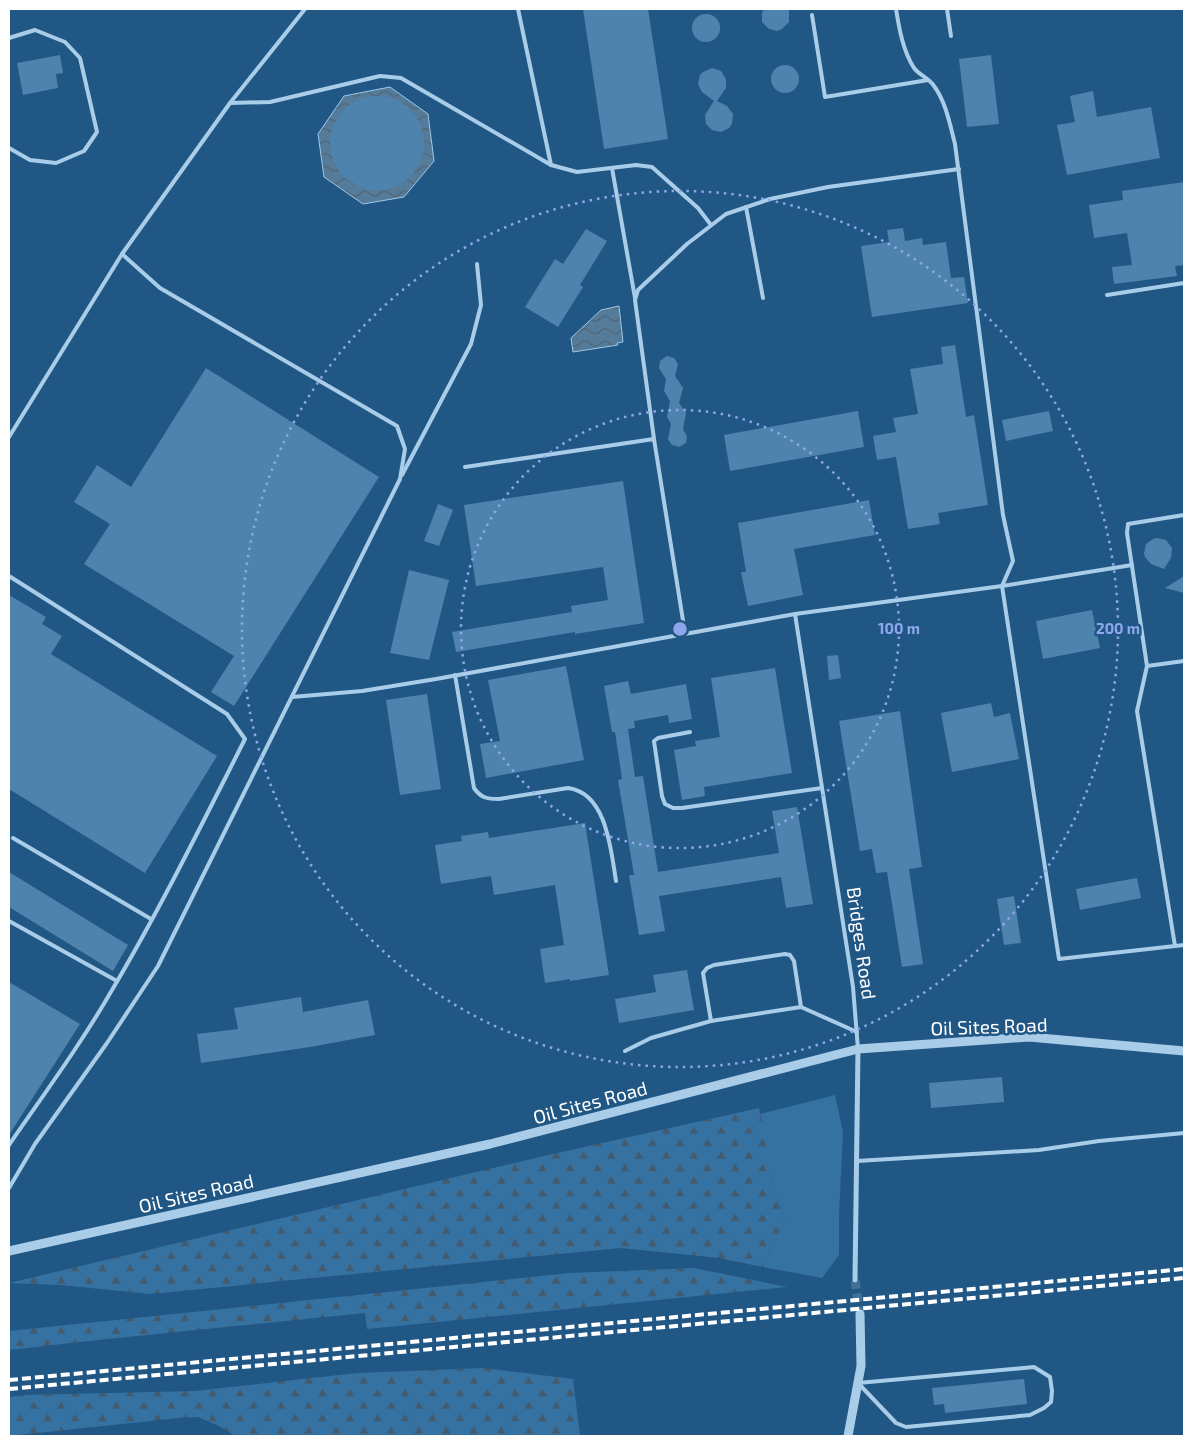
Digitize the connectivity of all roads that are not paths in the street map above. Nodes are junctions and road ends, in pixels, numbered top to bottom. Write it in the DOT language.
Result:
graph roads {
  1 [pos="305,9"];
  2 [pos="518,9"];
  3 [pos="896,9"];
  4 [pos="947,9"];
  5 [pos="812,15"];
  6 [pos="951,36"];
  7 [pos="9,38"];
  8 [pos="928,80"];
  9 [pos="230,103"];
  10 [pos="9,148"];
  11 [pos="551,165"];
  12 [pos="612,168"];
  13 [pos="959,169"];
  14 [pos="746,207"];
  15 [pos="711,225"];
  16 [pos="122,254"];
  17 [pos="477,264"];
  18 [pos="1184,283"];
  19 [pos="1107,295"];
  20 [pos="763,298"];
  21 [pos="635,300"];
  22 [pos="9,437"];
  23 [pos="654,439"];
  24 [pos="465,467"];
  25 [pos="400,479"];
  26 [pos="1184,515"];
  27 [pos="1132,565"];
  28 [pos="9,576"];
  29 [pos="1002,586"];
  30 [pos="795,614"];
  31 [pos="686,633"];
  32 [pos="1184,661"];
  33 [pos="1147,666"];
  34 [pos="455,675"];
  35 [pos="292,697"];
  36 [pos="690,732"];
  37 [pos="822,788"];
  38 [pos="13,838"];
  39 [pos="616,882"];
  40 [pos="151,919"];
  41 [pos="9,921"];
  42 [pos="1184,945"];
  43 [pos="1175,946"];
  44 [pos="117,981"];
  45 [pos="801,1007"];
  46 [pos="711,1021"];
  47 [pos="857,1032"];
  48 [pos="858,1049"];
  49 [pos="625,1051"];
  50 [pos="1184,1051"];
  51 [pos="1184,1133"];
  52 [pos="9,1145"];
  53 [pos="857,1161"];
  54 [pos="9,1188"];
  55 [pos="9,1251"];
  56 [pos="855,1280"];
  57 [pos="860,1314"];
  58 [pos="858,1382"];
  59 [pos="848,1436"];
  1 -- 9 [label="lane"];
  2 -- 11 [label="lane"];
  3 -- 8 [label="lane"];
  4 -- 6 [label="lane"];
  5 -- 8 [label="lane"];
  7 -- 10 [label="lane"];
  8 -- 13 [label="lane"];
  9 -- 11 [label="lane"];
  9 -- 16 [label="lane"];
  11 -- 12 [label="lane"];
  12 -- 15 [label="lane"];
  12 -- 21 [label="lane"];
  13 -- 14 [label="lane"];
  13 -- 29 [label="lane"];
  14 -- 15 [label="lane"];
  14 -- 20 [label="lane"];
  15 -- 21 [label="lane"];
  16 -- 22 [label="lane"];
  16 -- 25 [label="lane"];
  17 -- 25 [label="lane"];
  18 -- 19 [label="lane"];
  21 -- 23 [label="lane"];
  23 -- 24 [label="lane"];
  23 -- 31 [label="lane"];
  25 -- 35 [label="lane"];
  26 -- 27 [label="lane"];
  27 -- 29 [label="lane"];
  27 -- 33 [label="lane"];
  28 -- 40 [label="lane"];
  29 -- 30 [label="lane"];
  29 -- 43 [label="lane"];
  30 -- 31 [label="lane"];
  30 -- 37 [label="lane, Bridges Road"];
  31 -- 34 [label="lane"];
  32 -- 33 [label="lane"];
  33 -- 43 [label="lane"];
  34 -- 35 [label="lane"];
  34 -- 39 [label="lane"];
  35 -- 54 [label="lane"];
  36 -- 37 [label="lane"];
  37 -- 47 [label="lane, Bridges Road"];
  38 -- 40 [label="lane"];
  40 -- 44 [label="lane"];
  41 -- 44 [label="lane"];
  42 -- 43 [label="lane"];
  44 -- 52 [label="lane"];
  45 -- 46 [label="lane"];
  45 -- 46 [label="lane"];
  45 -- 47 [label="lane"];
  46 -- 49 [label="lane"];
  47 -- 48 [label="lane, Bridges Road"];
  48 -- 50 [label="street, Oil Sites Road"];
  48 -- 53 [label="street, Bridges Road"];
  48 -- 55 [label="street, Oil Sites Road"];
  51 -- 53 [label="lane"];
  53 -- 56 [label="street, Bridges Road"];
  57 -- 58 [label="street"];
  58 -- 58 [label="lane"];
  58 -- 59 [label="street"];
}
